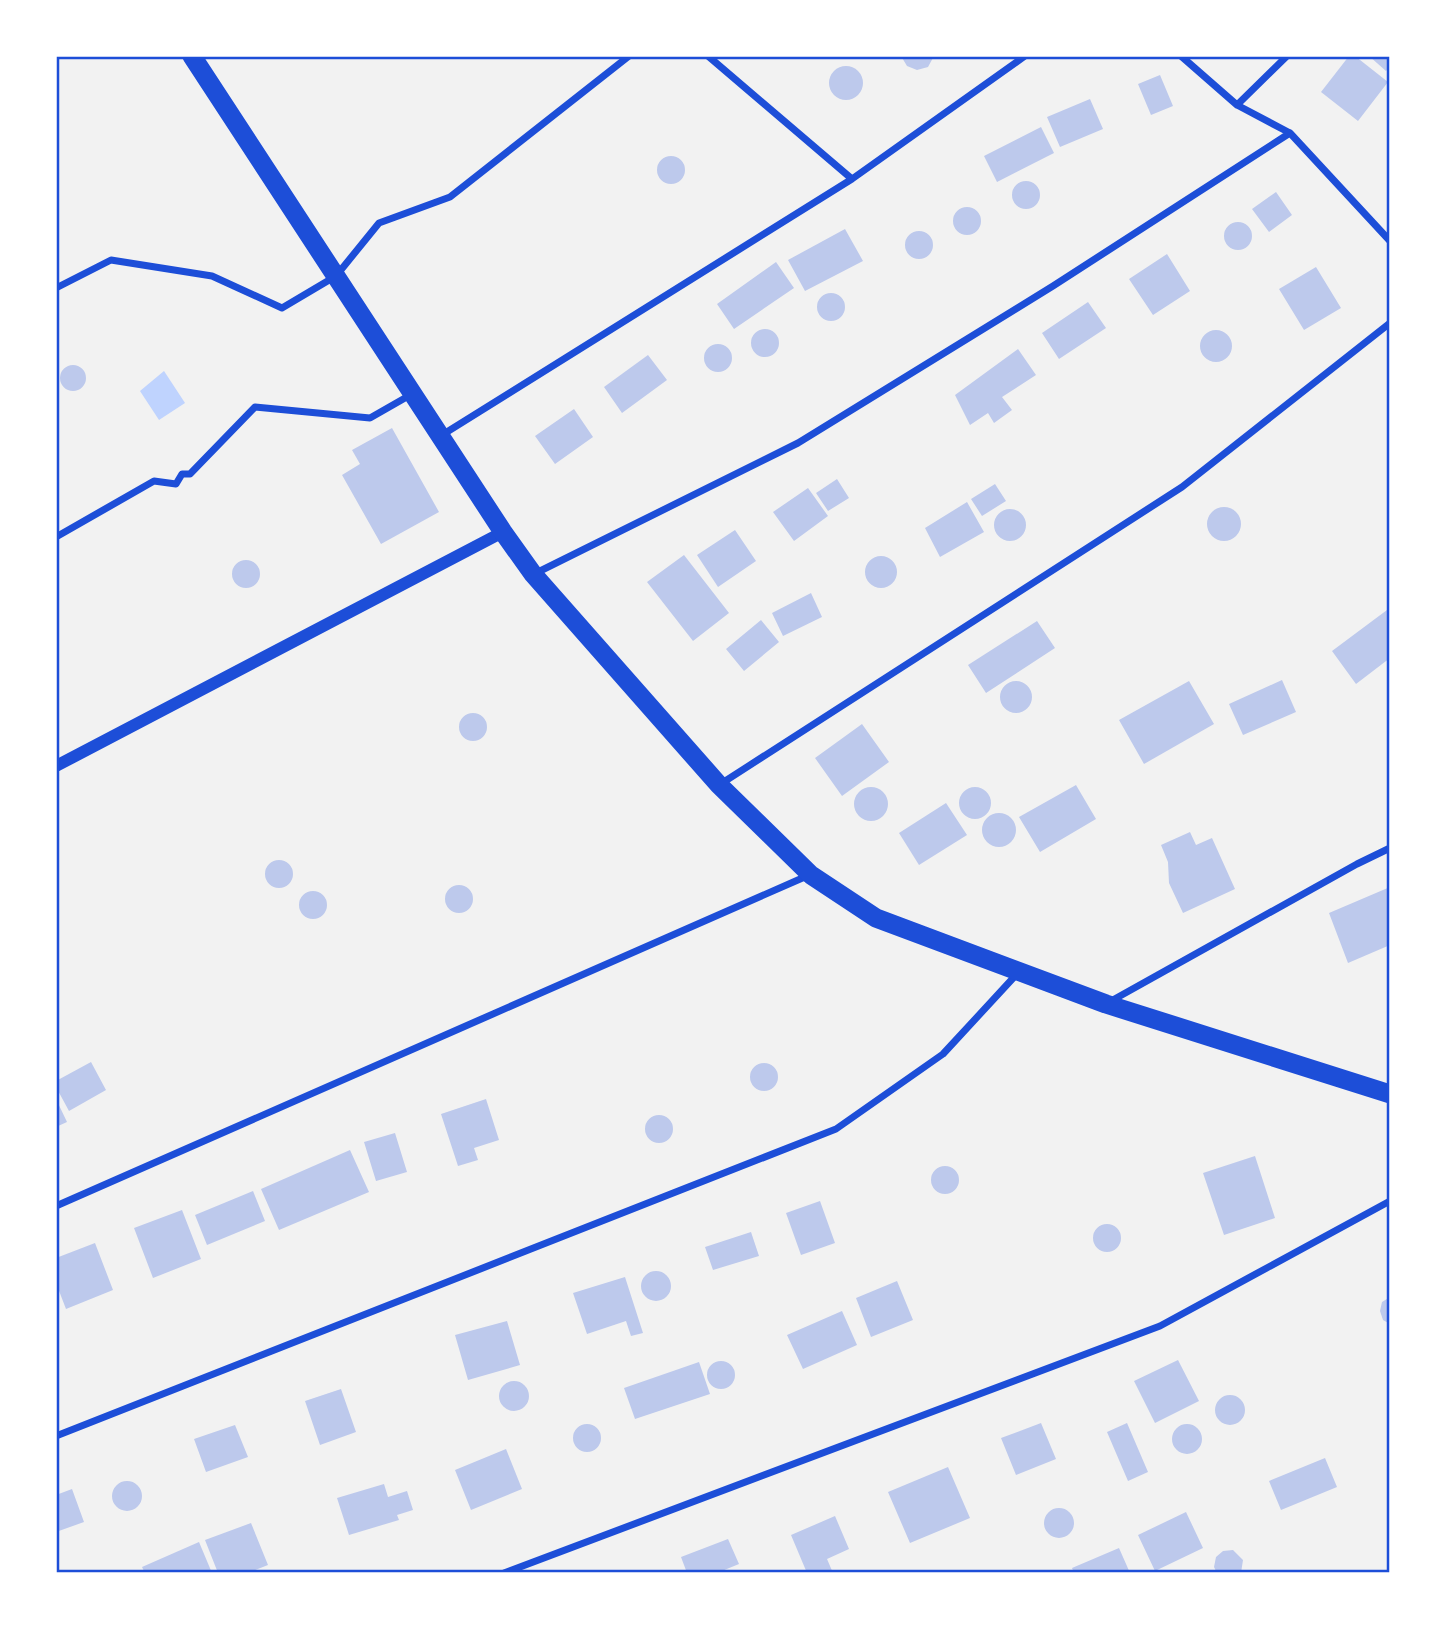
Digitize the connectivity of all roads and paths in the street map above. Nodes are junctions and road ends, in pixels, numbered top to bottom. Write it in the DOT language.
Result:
graph roads {
  1 [pos="192,56"];
  2 [pos="629,56"];
  3 [pos="708,56"];
  4 [pos="1025,56"];
  5 [pos="1181,56"];
  6 [pos="1287,56"];
  7 [pos="1237,105"];
  8 [pos="1290,133"];
  9 [pos="852,179"];
  10 [pos="1390,241"];
  11 [pos="336,276"];
  12 [pos="56,288"];
  13 [pos="1390,323"];
  14 [pos="413,394"];
  15 [pos="441,436"];
  16 [pos="503,532"];
  17 [pos="56,537"];
  18 [pos="533,575"];
  19 [pos="56,765"];
  20 [pos="719,785"];
  21 [pos="1390,848"];
  22 [pos="811,875"];
  23 [pos="1019,971"];
  24 [pos="1106,1004"];
  25 [pos="1390,1094"];
  26 [pos="1390,1202"];
  27 [pos="56,1206"];
  28 [pos="56,1436"];
  29 [pos="504,1573"];
  1 -- 11 [label="highway"];
  2 -- 11 [label="street"];
  3 -- 9 [label="street"];
  4 -- 9 [label="street"];
  5 -- 7 [label="street"];
  6 -- 7 [label="street"];
  7 -- 8 [label="street"];
  8 -- 10 [label="street"];
  8 -- 18 [label="street"];
  9 -- 15 [label="street"];
  11 -- 12 [label="street"];
  11 -- 14 [label="highway"];
  13 -- 20 [label="street"];
  14 -- 15 [label="highway"];
  14 -- 17 [label="street"];
  15 -- 16 [label="highway"];
  16 -- 18 [label="highway"];
  16 -- 19 [label="street"];
  18 -- 20 [label="highway"];
  20 -- 22 [label="highway"];
  21 -- 24 [label="street"];
  22 -- 23 [label="highway"];
  22 -- 27 [label="street"];
  23 -- 24 [label="highway"];
  23 -- 28 [label="street"];
  24 -- 25 [label="highway"];
  26 -- 29 [label="street"];
}
